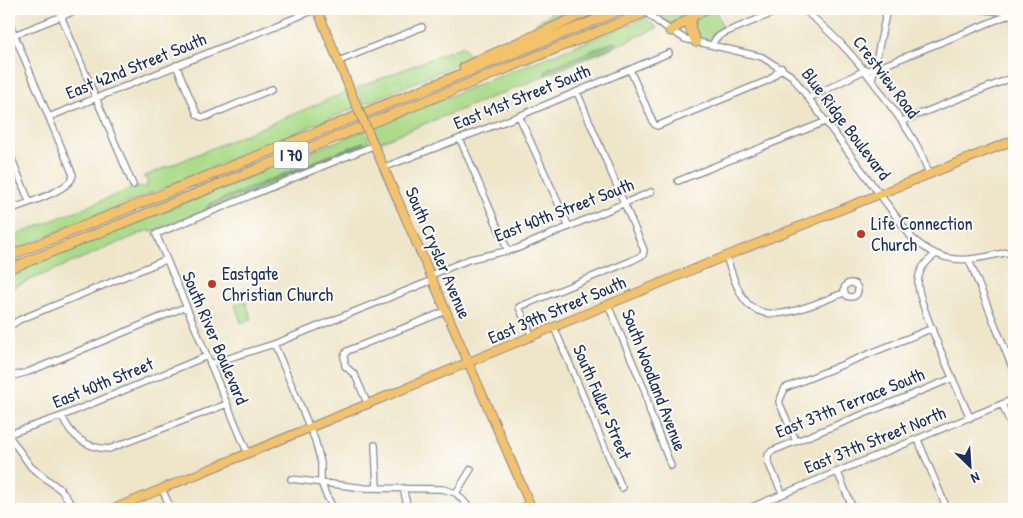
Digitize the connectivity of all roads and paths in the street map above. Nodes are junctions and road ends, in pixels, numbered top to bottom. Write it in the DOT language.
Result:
graph roads {
  1 [pos="58,9"];
  2 [pos="80,9"];
  3 [pos="317,9"];
  4 [pos="594,9"];
  5 [pos="623,9"];
  6 [pos="654,9"];
  7 [pos="664,9"];
  8 [pos="705,9"];
  9 [pos="783,9"];
  10 [pos="803,9"];
  11 [pos="887,9"];
  12 [pos="978,9"];
  13 [pos="640,12"];
  14 [pos="1013,14"];
  15 [pos="62,16"];
  16 [pos="692,16"];
  17 [pos="9,22"];
  18 [pos="422,27"];
  19 [pos="670,31"];
  20 [pos="11,36"];
  21 [pos="696,42"];
  22 [pos="712,45"];
  23 [pos="669,54"];
  24 [pos="339,61"];
  25 [pos="176,65"];
  26 [pos="782,68"];
  27 [pos="875,69"];
  28 [pos="630,70"];
  29 [pos="865,70"];
  30 [pos="1014,77"];
  31 [pos="872,80"];
  32 [pos="272,89"];
  33 [pos="577,92"];
  34 [pos="96,98"];
  35 [pos="809,98"];
  36 [pos="378,107"];
  37 [pos="519,116"];
  38 [pos="49,117"];
  39 [pos="827,121"];
  40 [pos="902,121"];
  41 [pos="460,139"];
  42 [pos="1014,140"];
  43 [pos="375,145"];
  44 [pos="9,152"];
  45 [pos="385,167"];
  46 [pos="929,174"];
  47 [pos="678,181"];
  48 [pos="133,185"];
  49 [pos="651,192"];
  50 [pos="881,194"];
  51 [pos="30,201"];
  52 [pos="625,204"];
  53 [pos="9,210"];
  54 [pos="569,227"];
  55 [pos="1014,251"];
  56 [pos="508,252"];
  57 [pos="936,254"];
  58 [pos="9,256"];
  59 [pos="726,256"];
  60 [pos="165,260"];
  61 [pos="969,260"];
  62 [pos="9,269"];
  63 [pos="432,278"];
  64 [pos="844,293"];
  65 [pos="608,304"];
  66 [pos="185,308"];
  67 [pos="446,310"];
  68 [pos="9,327"];
  69 [pos="554,327"];
  70 [pos="933,328"];
  71 [pos="532,337"];
  72 [pos="274,344"];
  73 [pos="207,356"];
  74 [pos="210,364"];
  75 [pos="469,364"];
  76 [pos="1014,372"];
  77 [pos="9,377"];
  78 [pos="953,378"];
  79 [pos="1014,399"];
  80 [pos="227,404"];
  81 [pos="1002,404"];
  82 [pos="368,405"];
  83 [pos="62,416"];
  84 [pos="970,418"];
  85 [pos="310,428"];
  86 [pos="1014,432"];
  87 [pos="9,435"];
  88 [pos="918,440"];
  89 [pos="796,441"];
  90 [pos="375,445"];
  91 [pos="248,454"];
  92 [pos="671,466"];
  93 [pos="471,469"];
  94 [pos="838,473"];
  95 [pos="291,479"];
  96 [pos="321,482"];
  97 [pos="376,488"];
  98 [pos="403,488"];
  99 [pos="622,488"];
  100 [pos="162,489"];
  101 [pos="782,492"];
  102 [pos="456,493"];
  103 [pos="531,506"];
  104 [pos="757,507"];
  105 [pos="75,509"];
  106 [pos="113,509"];
  107 [pos="171,509"];
  108 [pos="334,509"];
  109 [pos="408,509"];
  110 [pos="471,509"];
  111 [pos="516,509"];
  112 [pos="747,509"];
  113 [pos="853,509"];
  114 [pos="947,509"];
  1 -- 15 [label="street"];
  2 -- 15 [label="street"];
  3 -- 24 [label="main road, South Crysler Avenue"];
  3 -- 25 [label="street, East 42nd Street South"];
  4 -- 36 [label="highway"];
  5 -- 36 [label="highway, I 70"];
  6 -- 13 [label="highway, I 70"];
  7 -- 13 [label="highway"];
  8 -- 16 [label="highway"];
  9 -- 22 [label="street"];
  10 -- 29 [label="street, Crestview Road"];
  11 -- 27 [label="street"];
  12 -- 14 [label="street"];
  13 -- 19 [label="street, Blue Ridge Boulevard, bridge"];
  13 -- 62 [label="highway, I 70"];
  14 -- 27 [label="street"];
  15 -- 20 [label="street"];
  15 -- 34 [label="street"];
  16 -- 19 [label="highway"];
  16 -- 21 [label="highway"];
  17 -- 20 [label="street"];
  18 -- 24 [label="street"];
  19 -- 21 [label="street, Blue Ridge Boulevard"];
  20 -- 38 [label="street"];
  21 -- 22 [label="street, Blue Ridge Boulevard"];
  22 -- 26 [label="street, Blue Ridge Boulevard"];
  23 -- 28 [label="street, East 41st Street South"];
  24 -- 43 [label="main road, South Crysler Avenue, bridge"];
  25 -- 32 [label="street"];
  25 -- 34 [label="street, East 42nd Street South"];
  26 -- 28 [label="street"];
  26 -- 35 [label="street, Blue Ridge Boulevard"];
  27 -- 29 [label="street"];
  27 -- 31 [label="street"];
  28 -- 33 [label="street, East 41st Street South"];
  29 -- 31 [label="street, Crestview Road"];
  29 -- 35 [label="street"];
  30 -- 40 [label="street"];
  31 -- 40 [label="street, Crestview Road"];
  33 -- 37 [label="street, East 41st Street South"];
  33 -- 52 [label="street"];
  34 -- 38 [label="street, East 42nd Street South"];
  34 -- 48 [label="street"];
  35 -- 39 [label="street, Blue Ridge Boulevard"];
  36 -- 58 [label="highway, I 70"];
  37 -- 41 [label="street, East 41st Street South"];
  37 -- 54 [label="street"];
  38 -- 51 [label="street"];
  39 -- 47 [label="street"];
  39 -- 50 [label="street, Blue Ridge Boulevard"];
  40 -- 46 [label="street, Crestview Road"];
  41 -- 45 [label="street, East 41st Street South"];
  41 -- 56 [label="street"];
  42 -- 46 [label="main road, East 39th Street South"];
  43 -- 45 [label="main road, South Crysler Avenue"];
  43 -- 60 [label="street, South River Boulevard"];
  44 -- 51 [label="street"];
  45 -- 63 [label="main road, South Crysler Avenue"];
  46 -- 50 [label="main road, East 39th Street South"];
  49 -- 52 [label="street, East 40th Street South"];
  50 -- 57 [label="street, Blue Ridge Boulevard"];
  50 -- 59 [label="main road, East 39th Street South"];
  51 -- 53 [label="street"];
  52 -- 54 [label="street, East 40th Street South"];
  52 -- 71 [label="street"];
  54 -- 56 [label="street, East 40th Street South"];
  55 -- 61 [label="street, Blue Ridge Boulevard"];
  56 -- 63 [label="street, East 40th Street South"];
  57 -- 61 [label="street, Blue Ridge Boulevard"];
  57 -- 70 [label="street"];
  59 -- 64 [label="street"];
  59 -- 65 [label="main road, East 39th Street South"];
  60 -- 66 [label="street, South River Boulevard"];
  60 -- 68 [label="street"];
  61 -- 76 [label="street"];
  63 -- 67 [label="main road, South Crysler Avenue"];
  63 -- 72 [label="street"];
  65 -- 69 [label="main road, East 39th Street South"];
  65 -- 92 [label="street, South Woodland Avenue"];
  66 -- 73 [label="street, South River Boulevard"];
  66 -- 77 [label="street"];
  67 -- 75 [label="main road, South Crysler Avenue"];
  67 -- 82 [label="street"];
  69 -- 71 [label="main road, East 39th Street South"];
  69 -- 99 [label="street, South Fuller Street"];
  70 -- 78 [label="street"];
  70 -- 89 [label="street"];
  71 -- 75 [label="main road, East 39th Street South"];
  72 -- 74 [label="street"];
  72 -- 85 [label="street"];
  73 -- 74 [label="street, South River Boulevard"];
  73 -- 83 [label="street, East 40th Street"];
  74 -- 80 [label="street, South River Boulevard"];
  75 -- 82 [label="main road, East 39th Street South"];
  75 -- 103 [label="main road, South Crysler Avenue"];
  78 -- 84 [label="street"];
  78 -- 89 [label="street, East 37th Terrace South"];
  79 -- 81 [label="street, East 37th Street North"];
  80 -- 83 [label="street"];
  80 -- 91 [label="street, South River Boulevard"];
  81 -- 84 [label="street, East 37th Street North"];
  81 -- 86 [label="street"];
  82 -- 85 [label="main road, East 39th Street South"];
  83 -- 87 [label="street, East 40th Street"];
  84 -- 88 [label="street, East 37th Street North"];
  85 -- 91 [label="main road, East 39th Street South"];
  85 -- 96 [label="street"];
  87 -- 105 [label="street"];
  88 -- 94 [label="street, East 37th Street North"];
  88 -- 114 [label="street"];
  89 -- 101 [label="street, East 37th Terrace South"];
  90 -- 97 [label="street"];
  91 -- 100 [label="main road, East 39th Street South"];
  93 -- 102 [label="street"];
  94 -- 101 [label="street, East 37th Street North"];
  94 -- 113 [label="street"];
  95 -- 96 [label="street"];
  96 -- 97 [label="street"];
  96 -- 108 [label="street"];
  97 -- 98 [label="street"];
  98 -- 102 [label="street"];
  98 -- 109 [label="street"];
  100 -- 106 [label="main road, East 39th Street South"];
  100 -- 107 [label="street"];
  101 -- 104 [label="street, East 37th Street North"];
  102 -- 110 [label="street"];
  103 -- 111 [label="street"];
  104 -- 112 [label="street, East 37th Street North"];
}
